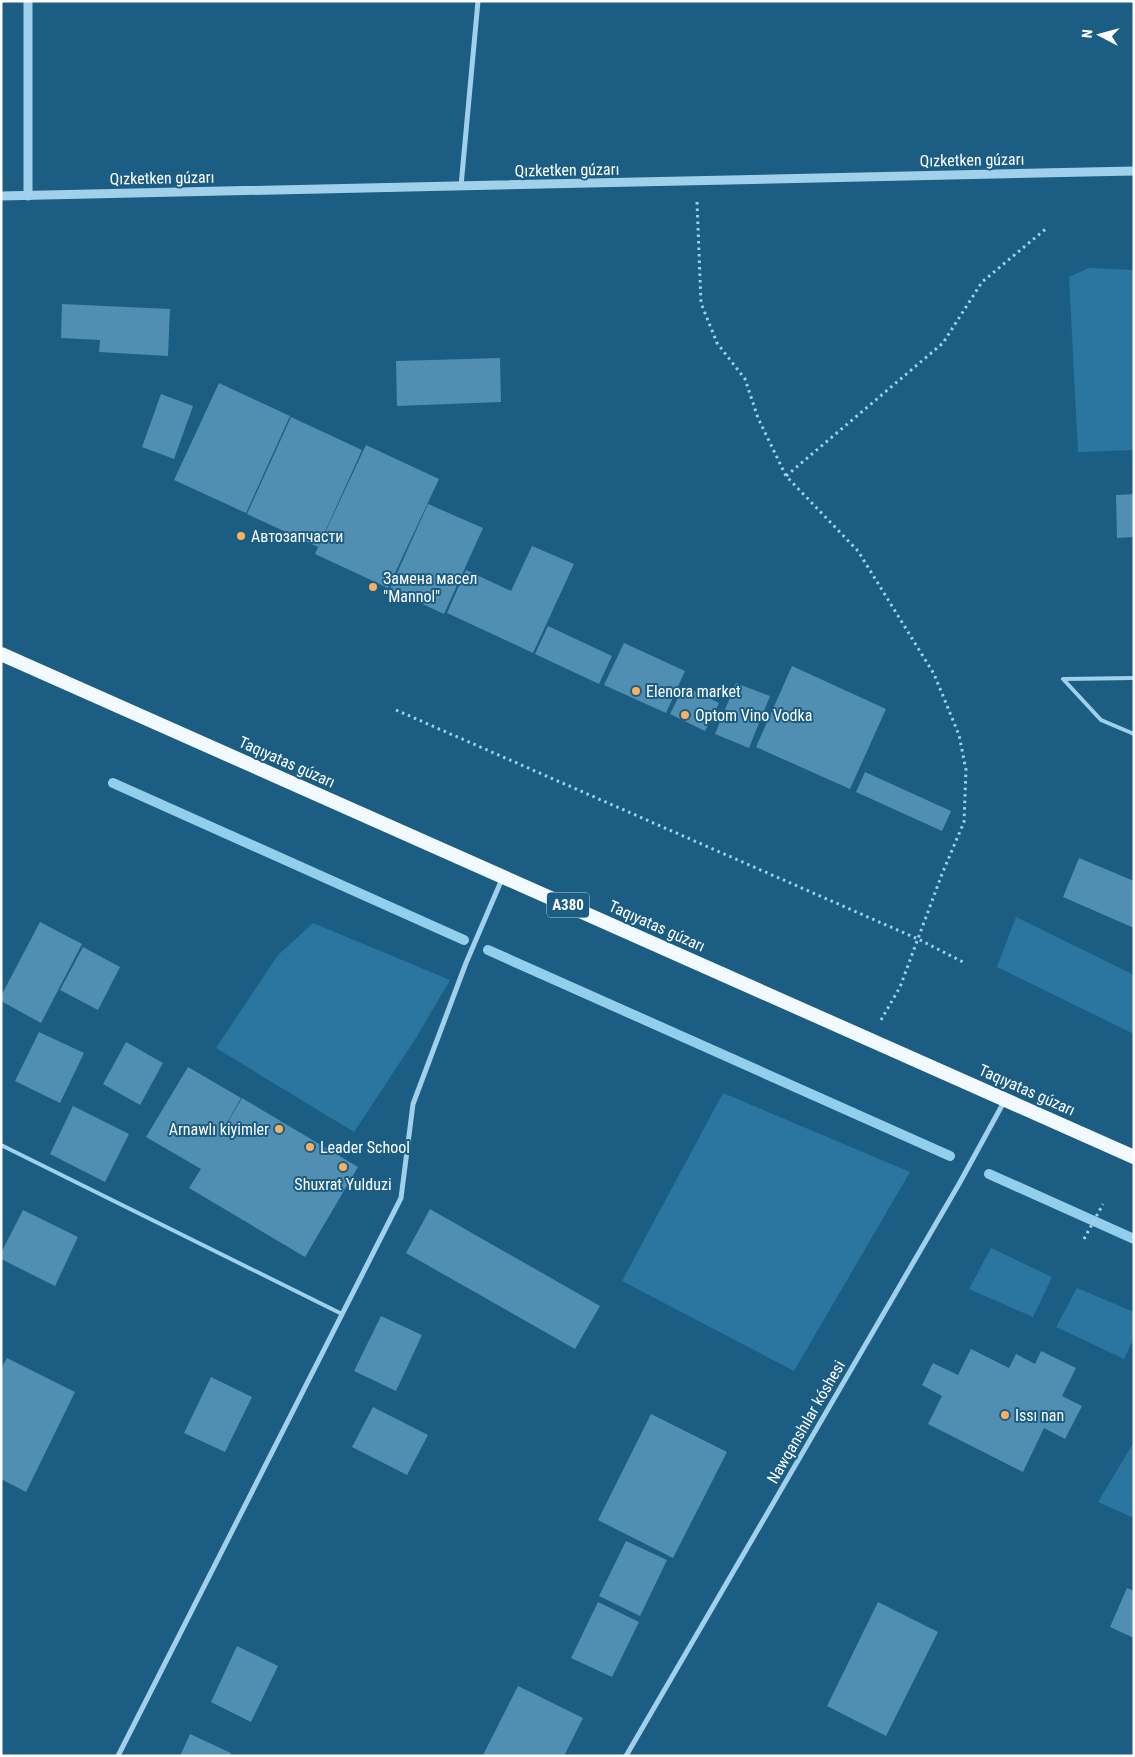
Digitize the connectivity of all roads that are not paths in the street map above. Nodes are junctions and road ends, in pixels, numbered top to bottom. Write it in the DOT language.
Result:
graph roads {
  1 [pos="28,1"];
  2 [pos="478,1"];
  3 [pos="1134,171"];
  4 [pos="461,187"];
  5 [pos="1,196"];
  6 [pos="28,196"];
  7 [pos="1,654"];
  8 [pos="1134,678"];
  9 [pos="1134,734"];
  10 [pos="503,876"];
  11 [pos="1005,1100"];
  12 [pos="1,1145"];
  13 [pos="1134,1157"];
  14 [pos="342,1314"];
  15 [pos="118,1756"];
  16 [pos="626,1756"];
  1 -- 6 [label="street"];
  2 -- 4 [label="street"];
  3 -- 4 [label="street, Qızketken gúzarı"];
  4 -- 6 [label="street, Qızketken gúzarı"];
  5 -- 6 [label="street, Qızketken gúzarı"];
  7 -- 10 [label="highway, Taqıyatas gúzarı / A380"];
  8 -- 9 [label="lane"];
  10 -- 11 [label="highway, Taqıyatas gúzarı / A380"];
  10 -- 14 [label="street"];
  11 -- 13 [label="highway, Taqıyatas gúzarı / A380"];
  11 -- 16 [label="street, Nawqanshılar kóshesi"];
  12 -- 14 [label="lane"];
  14 -- 15 [label="street"];
}
